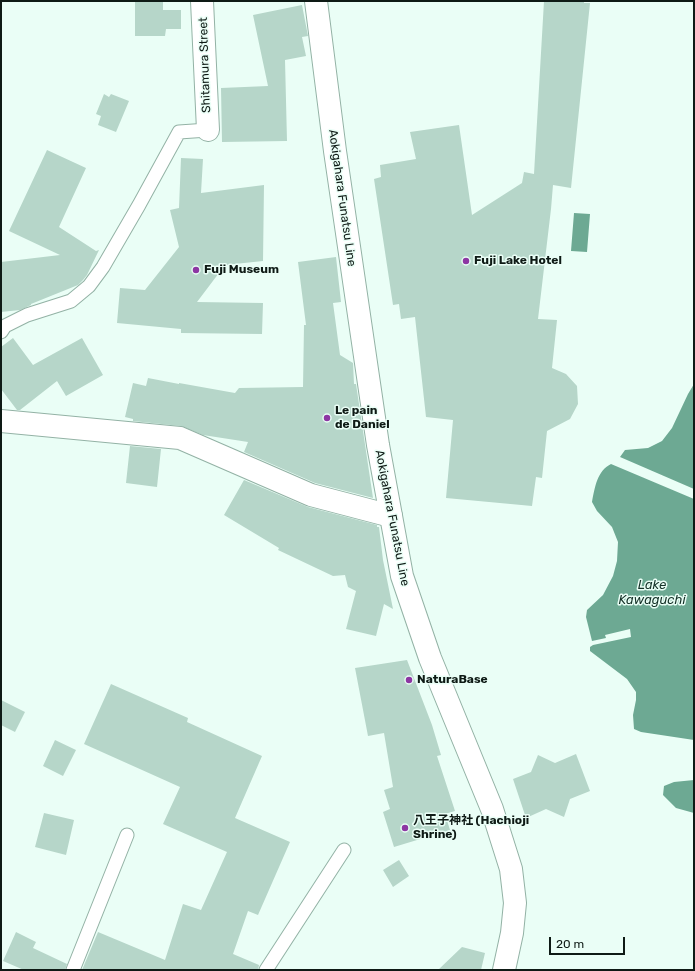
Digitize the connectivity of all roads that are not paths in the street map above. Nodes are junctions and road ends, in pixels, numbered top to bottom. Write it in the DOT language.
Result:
graph roads {
  1 [pos="202,1"];
  2 [pos="316,1"];
  3 [pos="208,130"];
  4 [pos="1,332"];
  5 [pos="1,421"];
  6 [pos="391,516"];
  7 [pos="127,835"];
  8 [pos="344,850"];
  9 [pos="73,970"];
  10 [pos="266,970"];
  11 [pos="504,970"];
  1 -- 3 [label="main road, Shitamura Street"];
  2 -- 6 [label="main road, Aokigahara Funatsu Line"];
  3 -- 4 [label="lane"];
  5 -- 6 [label="main road"];
  6 -- 11 [label="main road, Aokigahara Funatsu Line"];
  7 -- 9 [label="lane"];
  8 -- 10 [label="lane"];
}
